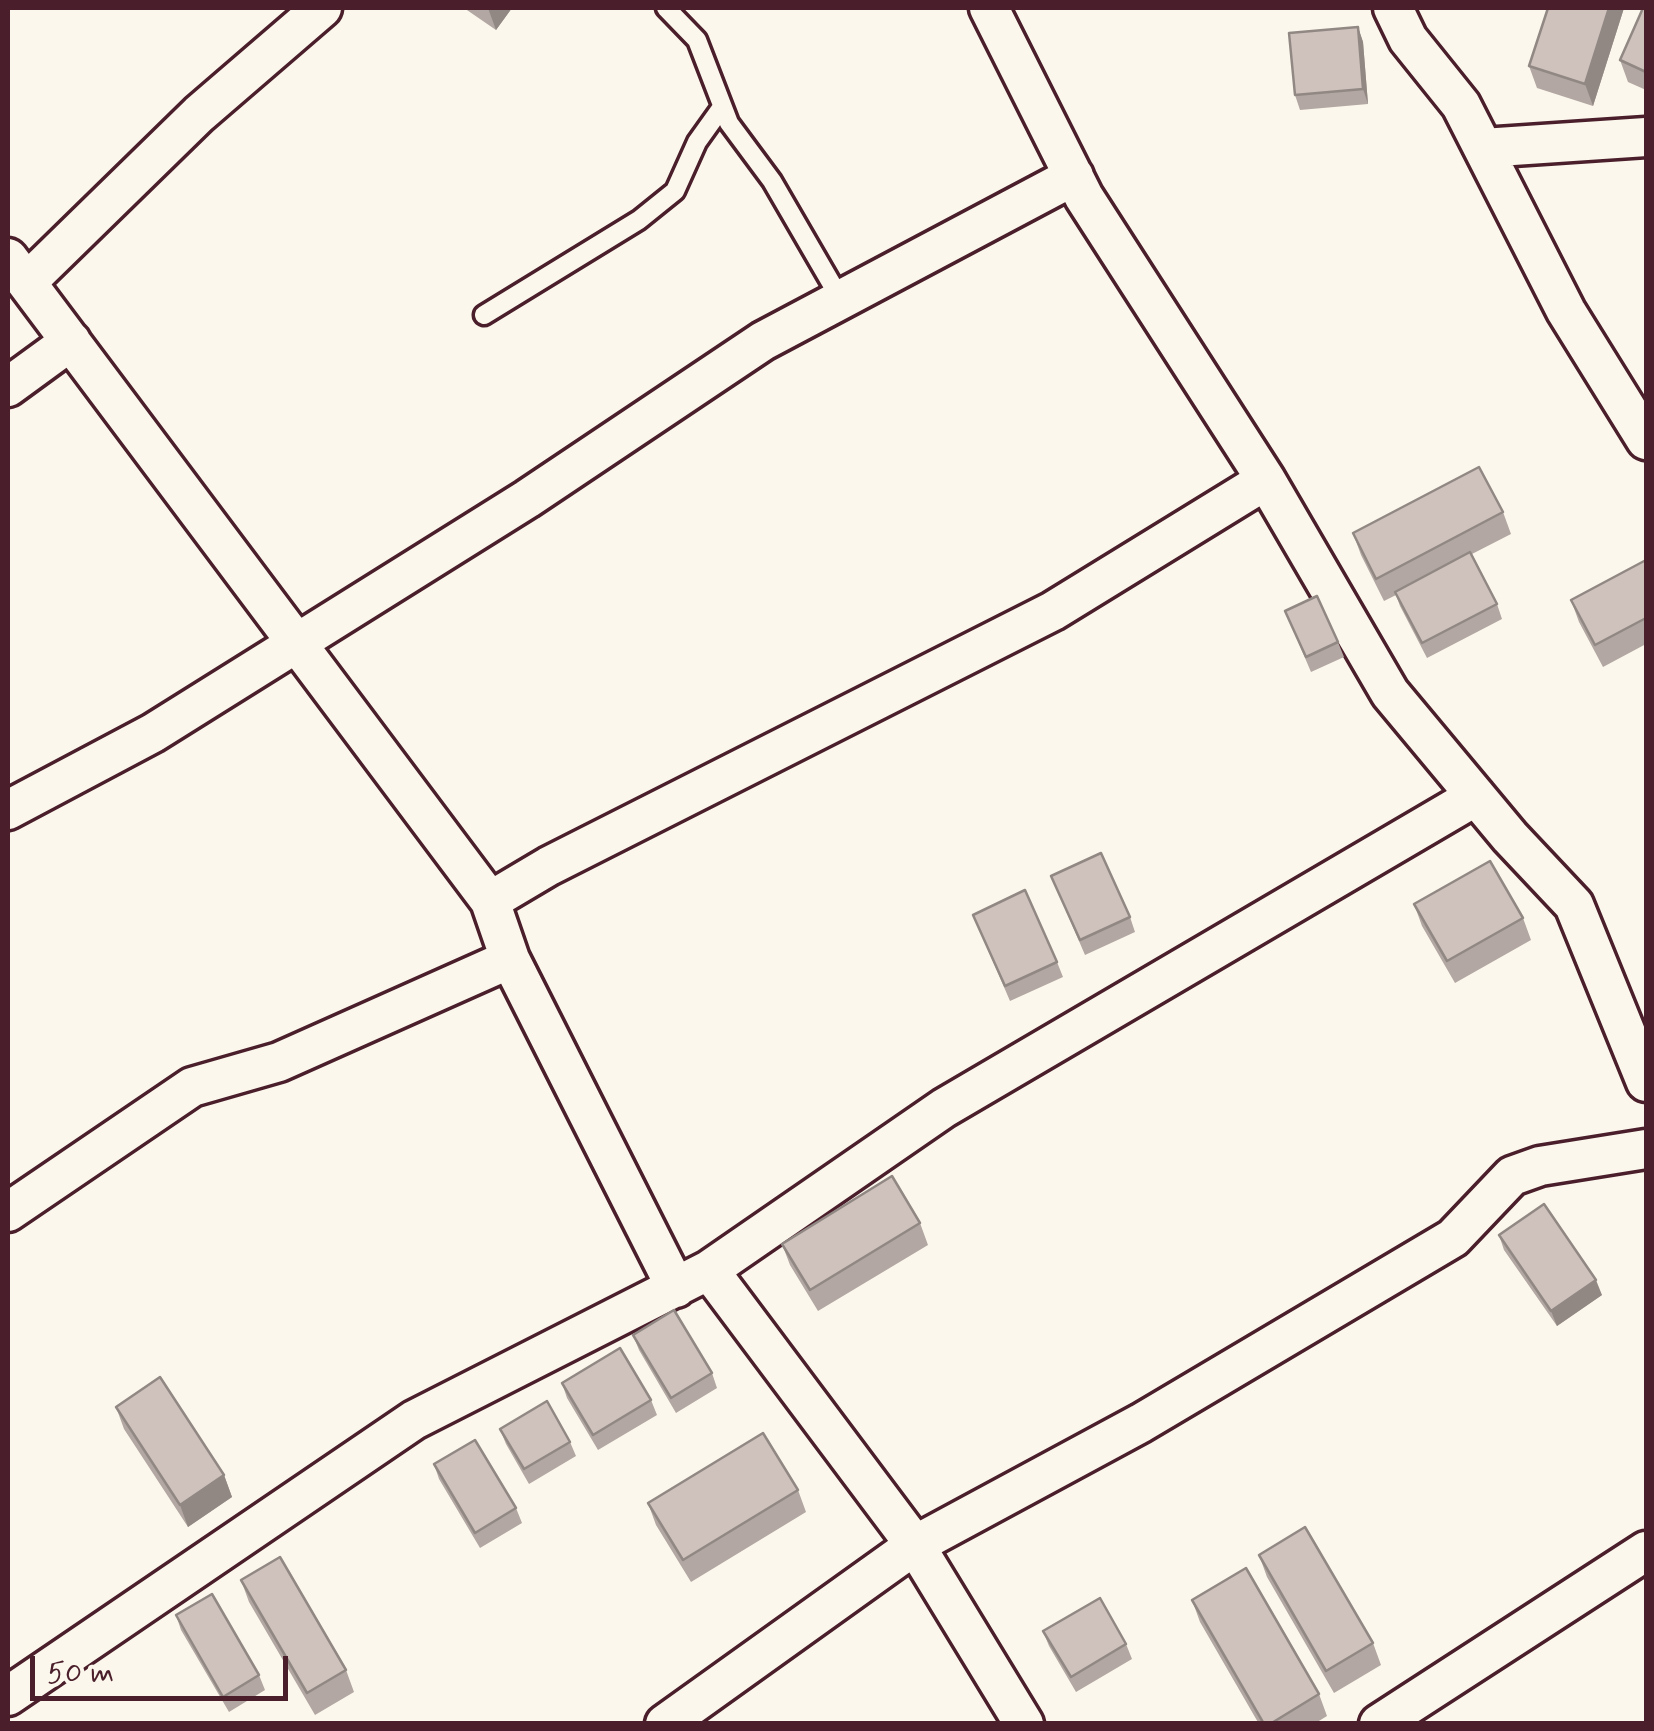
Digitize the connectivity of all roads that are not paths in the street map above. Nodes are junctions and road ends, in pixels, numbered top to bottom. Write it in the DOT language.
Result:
graph roads {
  1 [pos="322,8"];
  2 [pos="666,8"];
  3 [pos="989,8"];
  4 [pos="1393,8"];
  5 [pos="722,108"];
  6 [pos="1646,137"];
  7 [pos="1484,148"];
  8 [pos="1074,176"];
  9 [pos="17,270"];
  10 [pos="841,300"];
  11 [pos="484,315"];
  12 [pos="71,341"];
  13 [pos="8,387"];
  14 [pos="1646,440"];
  15 [pos="1266,480"];
  16 [pos="297,639"];
  17 [pos="1476,796"];
  18 [pos="8,810"];
  19 [pos="490,901"];
  20 [pos="510,960"];
  21 [pos="1646,1082"];
  22 [pos="1646,1149"];
  23 [pos="8,1212"];
  24 [pos="710,1270"];
  25 [pos="676,1288"];
  26 [pos="915,1544"];
  27 [pos="1646,1551"];
  28 [pos="8,1696"];
  29 [pos="665,1724"];
  30 [pos="1024,1724"];
  31 [pos="1379,1724"];
  1 -- 9 [label="street"];
  2 -- 5 [label="lane"];
  3 -- 8 [label="street"];
  4 -- 7 [label="street"];
  5 -- 10 [label="lane"];
  5 -- 11 [label="lane"];
  6 -- 7 [label="street"];
  7 -- 14 [label="street"];
  8 -- 10 [label="street"];
  8 -- 15 [label="street"];
  9 -- 12 [label="street"];
  10 -- 16 [label="street"];
  12 -- 13 [label="street"];
  12 -- 16 [label="street"];
  15 -- 17 [label="street"];
  15 -- 19 [label="street"];
  16 -- 18 [label="street"];
  16 -- 19 [label="street"];
  17 -- 21 [label="street"];
  17 -- 24 [label="street"];
  19 -- 20 [label="street"];
  20 -- 23 [label="street"];
  20 -- 25 [label="street"];
  22 -- 26 [label="street"];
  24 -- 25 [label="street"];
  24 -- 26 [label="street"];
  25 -- 28 [label="street"];
  26 -- 29 [label="street"];
  26 -- 30 [label="street"];
  27 -- 31 [label="street"];
}
